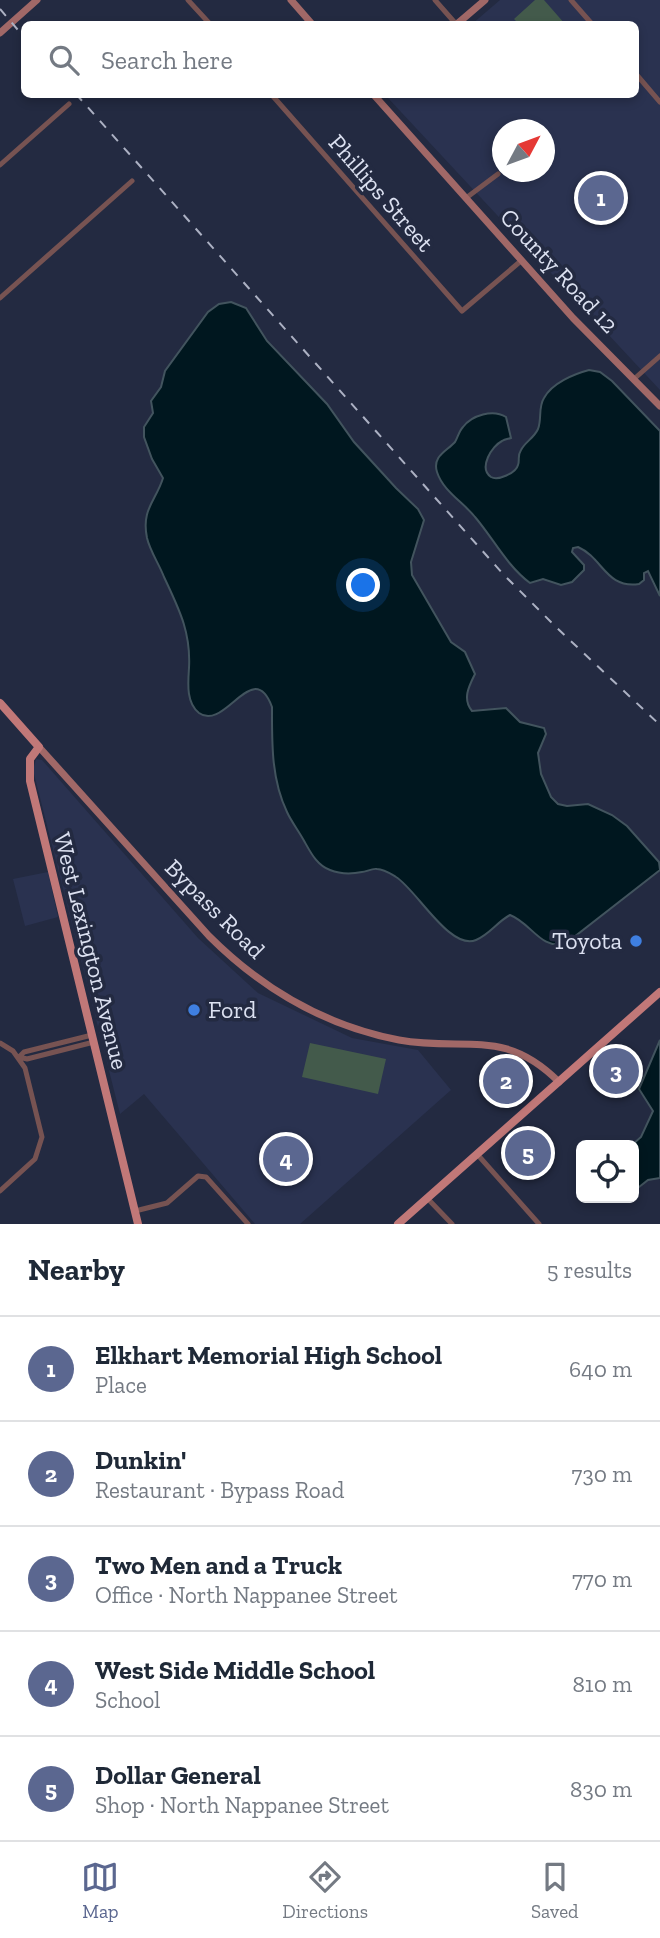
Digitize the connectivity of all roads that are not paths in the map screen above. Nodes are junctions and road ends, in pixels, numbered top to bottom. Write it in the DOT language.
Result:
graph roads {
  1 [pos="37,0"];
  2 [pos="188,0"];
  3 [pos="291,0"];
  4 [pos="435,0"];
  5 [pos="485,0"];
  6 [pos="571,0"];
  7 [pos="207,21"];
  8 [pos="309,21"];
  9 [pos="454,21"];
  10 [pos="460,21"];
  11 [pos="589,21"];
  12 [pos="0,33"];
  13 [pos="639,78"];
  14 [pos="275,98"];
  15 [pos="378,98"];
  16 [pos="660,102"];
  17 [pos="69,104"];
  18 [pos="0,165"];
  19 [pos="492,178"];
  20 [pos="132,181"];
  21 [pos="466,198"];
  22 [pos="522,260"];
  23 [pos="0,298"];
  24 [pos="660,356"];
  25 [pos="634,379"];
  26 [pos="660,406"];
  27 [pos="0,704"];
  28 [pos="39,747"];
  29 [pos="660,992"];
  30 [pos="93,1038"];
  31 [pos="0,1043"];
  32 [pos="19,1057"];
  33 [pos="559,1082"];
  34 [pos="477,1154"];
  35 [pos="0,1191"];
  36 [pos="427,1198"];
  37 [pos="135,1211"];
  38 [pos="138,1224"];
  39 [pos="248,1224"];
  40 [pos="398,1224"];
  41 [pos="452,1224"];
  42 [pos="539,1224"];
  1 -- 12 [label="main road"];
  2 -- 7 [label="street"];
  3 -- 8 [label="main road"];
  4 -- 9 [label="street"];
  5 -- 10 [label="main road"];
  6 -- 11 [label="street"];
  13 -- 16 [label="street"];
  14 -- 22 [label="street, Phillips Street"];
  15 -- 21 [label="main road, County Road 12"];
  17 -- 18 [label="street"];
  19 -- 21 [label="street"];
  20 -- 23 [label="street"];
  21 -- 22 [label="main road, County Road 12"];
  22 -- 25 [label="main road, County Road 12"];
  24 -- 25 [label="street"];
  25 -- 26 [label="main road, County Road 12"];
  27 -- 28 [label="main road"];
  28 -- 30 [label="main road, West Lexington Avenue"];
  28 -- 33 [label="main road, Bypass Road"];
  29 -- 33 [label="main road"];
  30 -- 32 [label="street"];
  30 -- 37 [label="main road, West Lexington Avenue"];
  31 -- 32 [label="street"];
  32 -- 35 [label="street"];
  33 -- 34 [label="main road"];
  34 -- 36 [label="main road"];
  34 -- 42 [label="street"];
  36 -- 40 [label="main road"];
  36 -- 41 [label="street"];
  37 -- 38 [label="main road, West Lexington Avenue"];
  37 -- 39 [label="street"];
}
